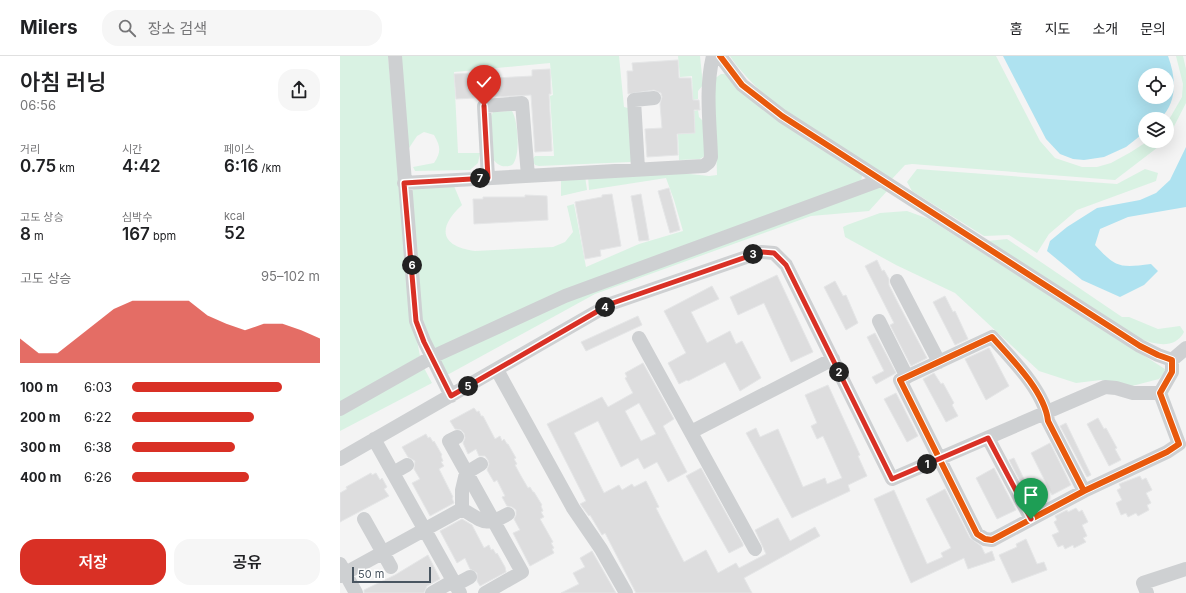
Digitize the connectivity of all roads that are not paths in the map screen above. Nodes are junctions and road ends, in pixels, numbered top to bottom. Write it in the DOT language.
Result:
graph roads {
  1 [pos="395,56"];
  2 [pos="713,56"];
  3 [pos="720,56"];
  4 [pos="654,98"];
  5 [pos="638,170"];
  6 [pos="528,176"];
  7 [pos="488,178"];
  8 [pos="880,180"];
  9 [pos="404,183"];
  10 [pos="897,281"];
  11 [pos="879,321"];
  12 [pos="640,338"];
  13 [pos="1186,348"];
  14 [pos="432,357"];
  15 [pos="833,359"];
  16 [pos="1172,360"];
  17 [pos="939,362"];
  18 [pos="497,370"];
  19 [pos="907,377"];
  20 [pos="1160,393"];
  21 [pos="451,396"];
  22 [pos="340,409"];
  23 [pos="1047,412"];
  24 [pos="691,432"];
  25 [pos="457,437"];
  26 [pos="988,438"];
  27 [pos="374,440"];
  28 [pos="340,459"];
  29 [pos="940,459"];
  30 [pos="481,464"];
  31 [pos="407,465"];
  32 [pos="393,473"];
  33 [pos="466,473"];
  34 [pos="1084,491"];
  35 [pos="462,510"];
  36 [pos="508,514"];
  37 [pos="364,519"];
  38 [pos="1031,519"];
  39 [pos="494,522"];
  40 [pos="424,530"];
  41 [pos="755,549"];
  42 [pos="383,553"];
  43 [pos="390,567"];
  44 [pos="1186,569"];
  45 [pos="342,571"];
  46 [pos="470,577"];
  47 [pos="456,587"];
  48 [pos="356,593"];
  49 [pos="432,593"];
  50 [pos="485,593"];
  51 [pos="626,593"];
  52 [pos="1147,593"];
  1 -- 9 [label="street"];
  2 -- 5 [label="street"];
  3 -- 8 [label="street"];
  4 -- 5 [label="street"];
  5 -- 6 [label="street"];
  6 -- 7 [label="street"];
  6 -- 7 [label="street"];
  7 -- 9 [label="street"];
  8 -- 14 [label="street"];
  8 -- 16 [label="street"];
  9 -- 14 [label="street"];
  10 -- 17 [label="street"];
  11 -- 19 [label="street"];
  12 -- 24 [label="street"];
  13 -- 16 [label="street"];
  14 -- 21 [label="street"];
  14 -- 22 [label="street"];
  15 -- 18 [label="street"];
  15 -- 24 [label="street"];
  15 -- 29 [label="street"];
  16 -- 20 [label="street"];
  17 -- 19 [label="street"];
  17 -- 23 [label="street"];
  18 -- 21 [label="street"];
  18 -- 51 [label="street"];
  19 -- 29 [label="street"];
  20 -- 23 [label="street"];
  20 -- 34 [label="street"];
  21 -- 27 [label="street"];
  23 -- 26 [label="street"];
  23 -- 34 [label="street"];
  24 -- 41 [label="street"];
  25 -- 33 [label="street"];
  26 -- 29 [label="street"];
  26 -- 38 [label="street"];
  27 -- 28 [label="street"];
  27 -- 32 [label="street"];
  29 -- 38 [label="street"];
  30 -- 33 [label="street"];
  31 -- 32 [label="street"];
  32 -- 40 [label="street"];
  33 -- 35 [label="street"];
  33 -- 39 [label="street"];
  34 -- 38 [label="street"];
  35 -- 39 [label="street"];
  35 -- 40 [label="street"];
  36 -- 39 [label="street"];
  37 -- 42 [label="street"];
  39 -- 50 [label="street"];
  40 -- 42 [label="street"];
  40 -- 47 [label="street"];
  42 -- 43 [label="street"];
  42 -- 45 [label="street"];
  44 -- 52 [label="street"];
  45 -- 48 [label="street"];
  46 -- 47 [label="street"];
  47 -- 49 [label="street"];
}
